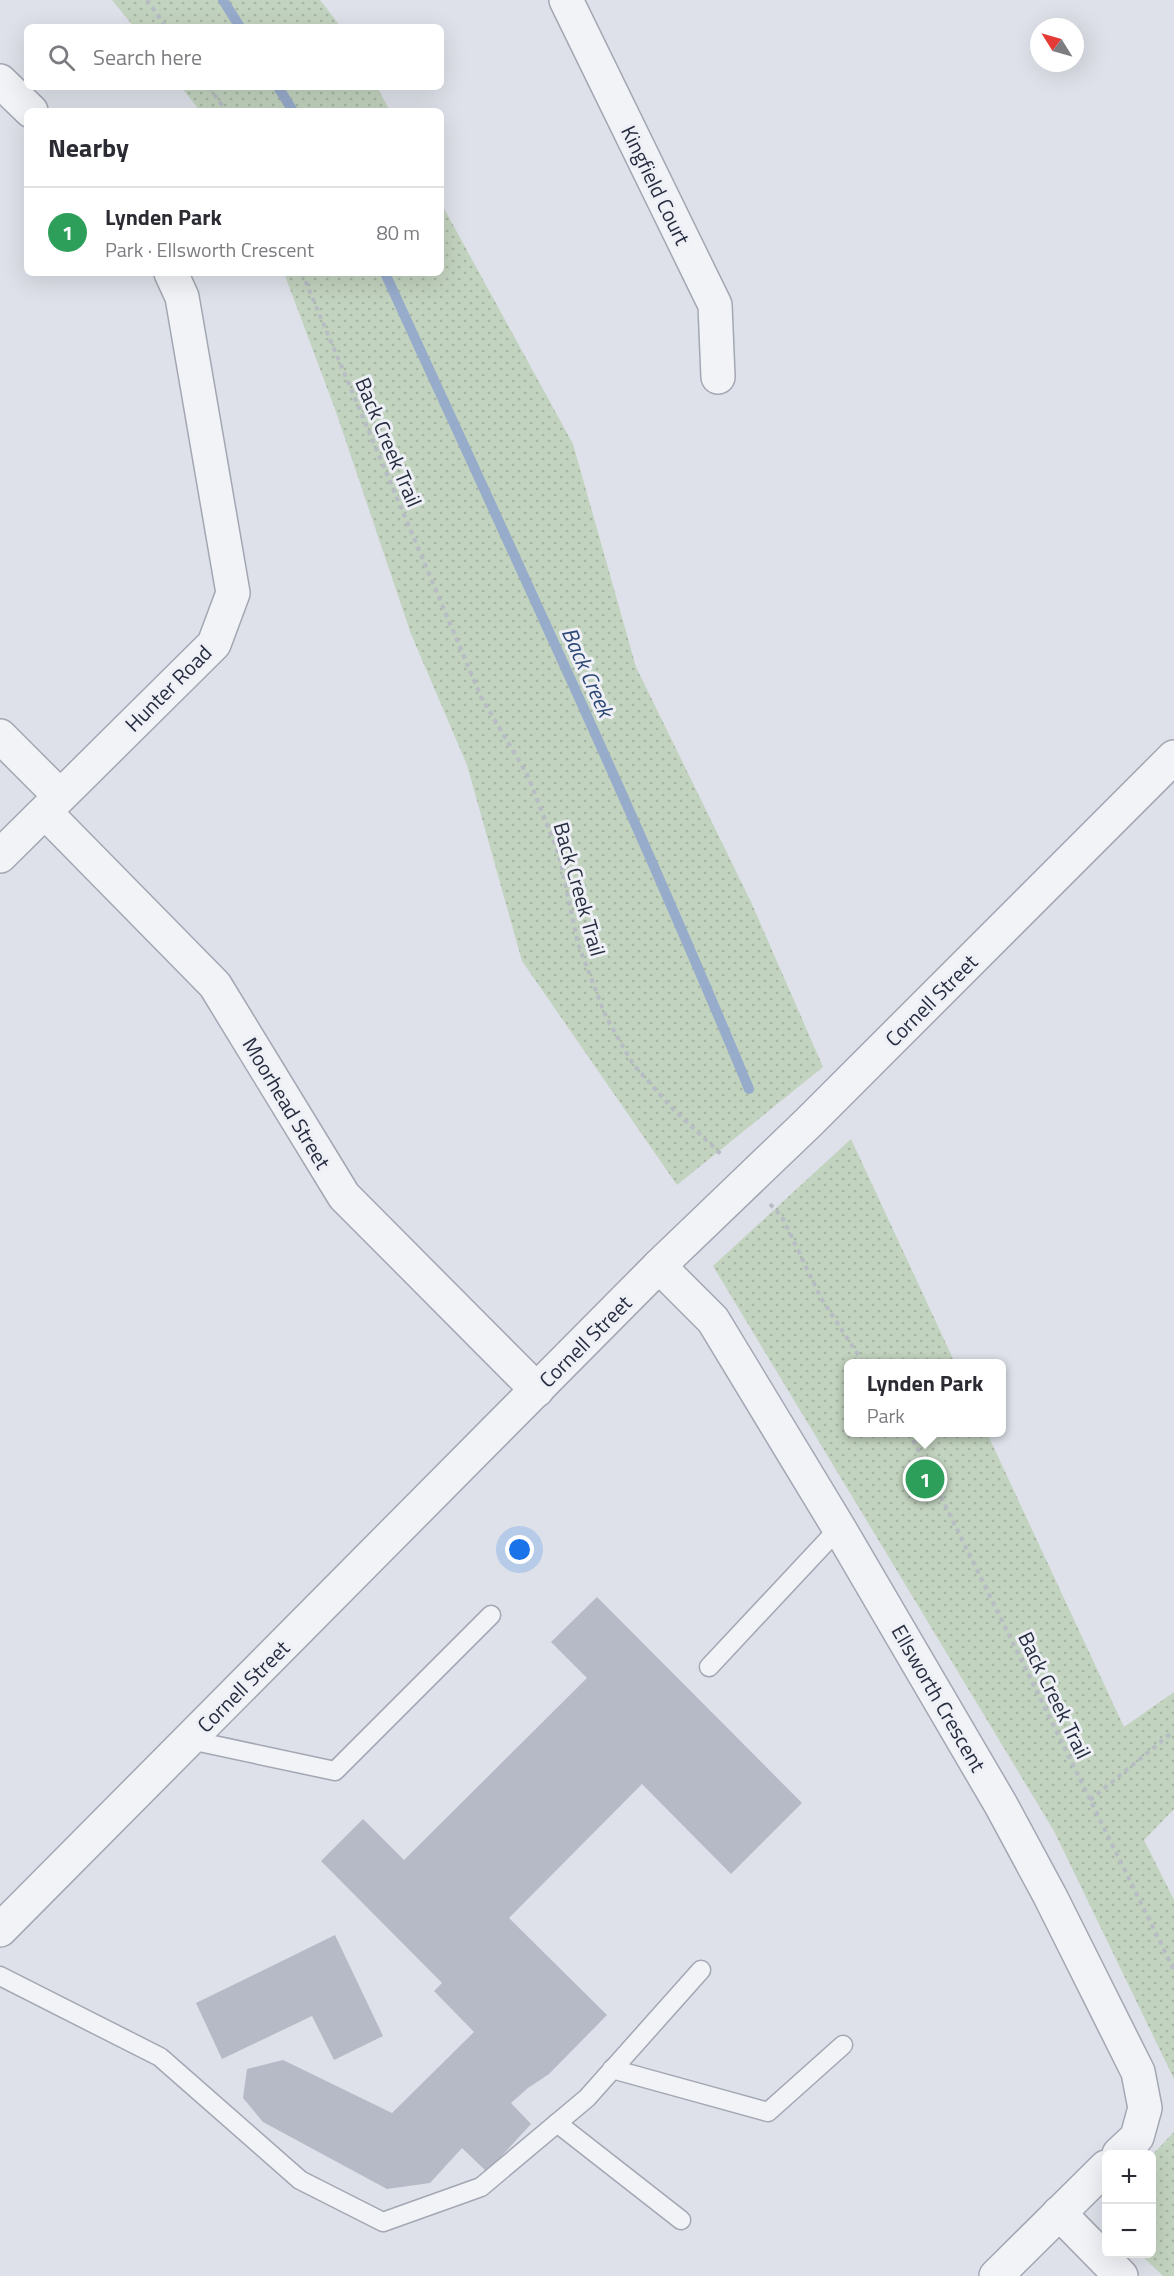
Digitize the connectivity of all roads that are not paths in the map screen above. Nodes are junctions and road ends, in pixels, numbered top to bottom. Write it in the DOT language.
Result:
graph roads {
  1 [pos="566,0"];
  2 [pos="0,81"];
  3 [pos="28,108"];
  4 [pos="177,285"];
  5 [pos="718,377"];
  6 [pos="0,736"];
  7 [pos="1174,757"];
  8 [pos="52,804"];
  9 [pos="0,856"];
  10 [pos="659,1266"];
  11 [pos="537,1390"];
  12 [pos="839,1528"];
  13 [pos="491,1615"];
  14 [pos="709,1667"];
  15 [pos="190,1740"];
  16 [pos="0,1930"];
  17 [pos="700,1970"];
  18 [pos="0,1976"];
  19 [pos="843,2046"];
  20 [pos="612,2069"];
  21 [pos="557,2123"];
  22 [pos="1123,2150"];
  23 [pos="1102,2172"];
  24 [pos="1059,2213"];
  25 [pos="681,2220"];
  26 [pos="996,2276"];
  27 [pos="1121,2276"];
  1 -- 5 [label="street, Kingfield Court"];
  2 -- 3 [label="street"];
  4 -- 8 [label="street, Hunter Road"];
  6 -- 8 [label="street, Moorhead Street"];
  7 -- 10 [label="street, Cornell Street"];
  8 -- 9 [label="street, Hunter Road"];
  8 -- 11 [label="street, Moorhead Street"];
  10 -- 11 [label="street, Cornell Street"];
  10 -- 12 [label="street, Ellsworth Crescent"];
  11 -- 15 [label="street, Cornell Street"];
  12 -- 14 [label="lane"];
  12 -- 22 [label="street, Ellsworth Crescent"];
  13 -- 15 [label="lane"];
  15 -- 16 [label="street, Cornell Street"];
  17 -- 20 [label="lane"];
  18 -- 21 [label="lane"];
  19 -- 20 [label="lane"];
  20 -- 21 [label="lane"];
  21 -- 25 [label="lane"];
  23 -- 24 [label="street"];
  24 -- 26 [label="street"];
  24 -- 27 [label="street"];
}
